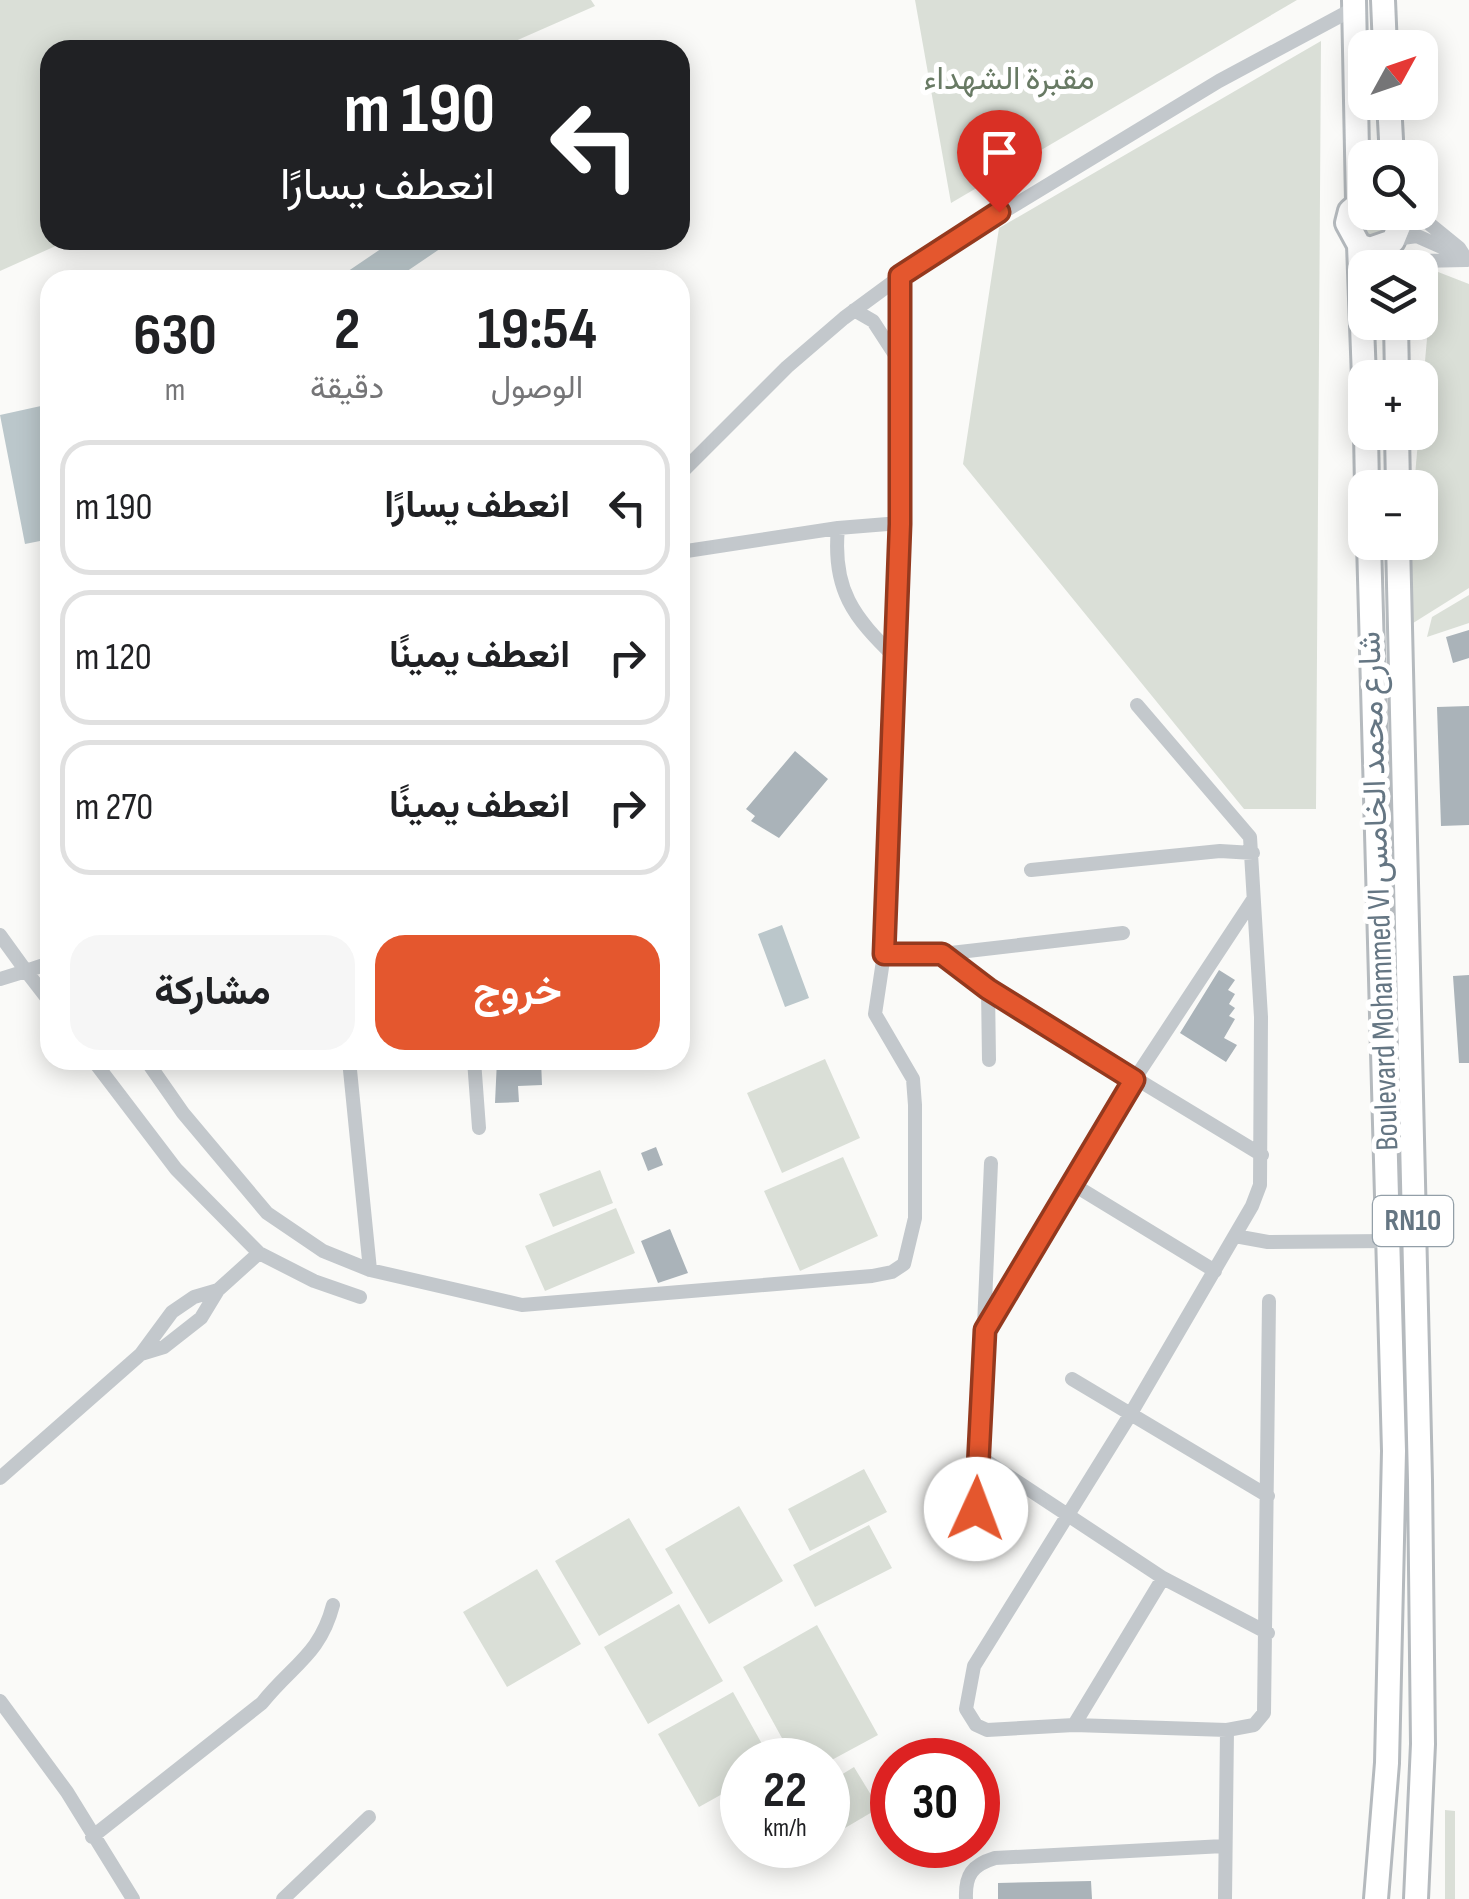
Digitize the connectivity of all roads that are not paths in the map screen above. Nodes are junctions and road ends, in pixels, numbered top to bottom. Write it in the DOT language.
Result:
graph roads {
  1 [pos="1382,0"];
  2 [pos="1354,4"];
  3 [pos="1384,30"];
  4 [pos="1360,140"];
  5 [pos="1351,230"];
  6 [pos="1392,230"];
  7 [pos="1403,230"];
  8 [pos="1437,230"];
  9 [pos="1359,244"];
  10 [pos="1468,261"];
  11 [pos="1438,262"];
  12 [pos="900,276"];
  13 [pos="854,310"];
  14 [pos="1363,360"];
  15 [pos="899,362"];
  16 [pos="690,463"];
  17 [pos="900,524"];
  18 [pos="838,528"];
  19 [pos="690,550"];
  20 [pos="1369,560"];
  21 [pos="1398,560"];
  22 [pos="896,658"];
  23 [pos="1136,704"];
  24 [pos="1254,853"];
  25 [pos="1031,870"];
  26 [pos="1253,900"];
  27 [pos="1123,932"];
  28 [pos="0,936"];
  29 [pos="884,954"];
  30 [pos="942,954"];
  31 [pos="40,966"];
  32 [pos="26,970"];
  33 [pos="0,979"];
  34 [pos="40,989"];
  35 [pos="988,989"];
  36 [pos="989,1060"];
  37 [pos="101,1070"];
  38 [pos="153,1070"];
  39 [pos="350,1070"];
  40 [pos="475,1070"];
  41 [pos="1134,1080"];
  42 [pos="480,1128"];
  43 [pos="1262,1155"];
  44 [pos="991,1163"];
  45 [pos="1074,1185"];
  46 [pos="1235,1236"];
  47 [pos="1388,1241"];
  48 [pos="259,1253"];
  49 [pos="370,1270"];
  50 [pos="1215,1271"];
  51 [pos="218,1290"];
  52 [pos="360,1297"];
  53 [pos="1269,1301"];
  54 [pos="985,1330"];
  55 [pos="141,1354"];
  56 [pos="1072,1379"];
  57 [pos="1130,1415"];
  58 [pos="978,1455"];
  59 [pos="0,1478"];
  60 [pos="1268,1496"];
  61 [pos="1067,1517"];
  62 [pos="975,1536"];
  63 [pos="1164,1578"];
  64 [pos="333,1605"];
  65 [pos="1268,1633"];
  66 [pos="0,1701"];
  67 [pos="1074,1725"];
  68 [pos="1228,1730"];
  69 [pos="369,1817"];
  70 [pos="92,1837"];
  71 [pos="1224,1846"];
  72 [pos="132,1899"];
  73 [pos="283,1899"];
  74 [pos="966,1899"];
  75 [pos="1225,1899"];
  76 [pos="1376,1899"];
  77 [pos="1416,1899"];
  1 -- 3 [label="main road"];
  2 -- 4 [label="main road"];
  2 -- 12 [label="street"];
  5 -- 9 [label="main road"];
  6 -- 9 [label="main road"];
  7 -- 10 [label="street"];
  8 -- 10 [label="street"];
  9 -- 14 [label="main road"];
  10 -- 11 [label="street"];
  12 -- 13 [label="street"];
  12 -- 15 [label="street"];
  13 -- 15 [label="street"];
  13 -- 16 [label="street"];
  15 -- 17 [label="street"];
  17 -- 18 [label="street"];
  17 -- 22 [label="street"];
  18 -- 19 [label="street"];
  18 -- 22 [label="street"];
  20 -- 47 [label="main road, Boulevard Mohammed VI شارع محمد الخامس / RN10"];
  21 -- 77 [label="main road, Boulevard Mohammed VI شارع محمد الخامس / RN10"];
  22 -- 29 [label="street"];
  23 -- 24 [label="street"];
  24 -- 25 [label="street"];
  24 -- 26 [label="street"];
  26 -- 41 [label="street"];
  26 -- 43 [label="street"];
  27 -- 30 [label="street"];
  28 -- 32 [label="street"];
  29 -- 30 [label="street"];
  29 -- 49 [label="street"];
  30 -- 35 [label="street"];
  31 -- 32 [label="street"];
  32 -- 33 [label="street"];
  32 -- 34 [label="street"];
  35 -- 36 [label="street"];
  35 -- 41 [label="street"];
  37 -- 48 [label="street"];
  38 -- 49 [label="street"];
  39 -- 49 [label="street"];
  40 -- 42 [label="street"];
  41 -- 43 [label="street"];
  41 -- 45 [label="street"];
  43 -- 46 [label="street"];
  44 -- 54 [label="street"];
  45 -- 50 [label="street"];
  45 -- 54 [label="street"];
  46 -- 47 [label="street"];
  46 -- 50 [label="street"];
  47 -- 76 [label="main road, Boulevard Mohammed VI شارع محمد الخامس / RN10"];
  48 -- 51 [label="street"];
  48 -- 52 [label="street"];
  50 -- 57 [label="street"];
  51 -- 55 [label="street"];
  51 -- 55 [label="street"];
  53 -- 60 [label="street"];
  54 -- 58 [label="street"];
  55 -- 59 [label="street"];
  56 -- 57 [label="street"];
  57 -- 60 [label="street"];
  57 -- 61 [label="street"];
  58 -- 61 [label="street"];
  58 -- 62 [label="street"];
  60 -- 65 [label="street"];
  61 -- 63 [label="street"];
  61 -- 67 [label="street"];
  63 -- 65 [label="street"];
  63 -- 67 [label="street"];
  64 -- 70 [label="street"];
  65 -- 68 [label="street"];
  66 -- 70 [label="street"];
  67 -- 68 [label="street"];
  68 -- 71 [label="street"];
  69 -- 73 [label="street"];
  70 -- 72 [label="street"];
  71 -- 74 [label="street"];
  71 -- 75 [label="street"];
}
